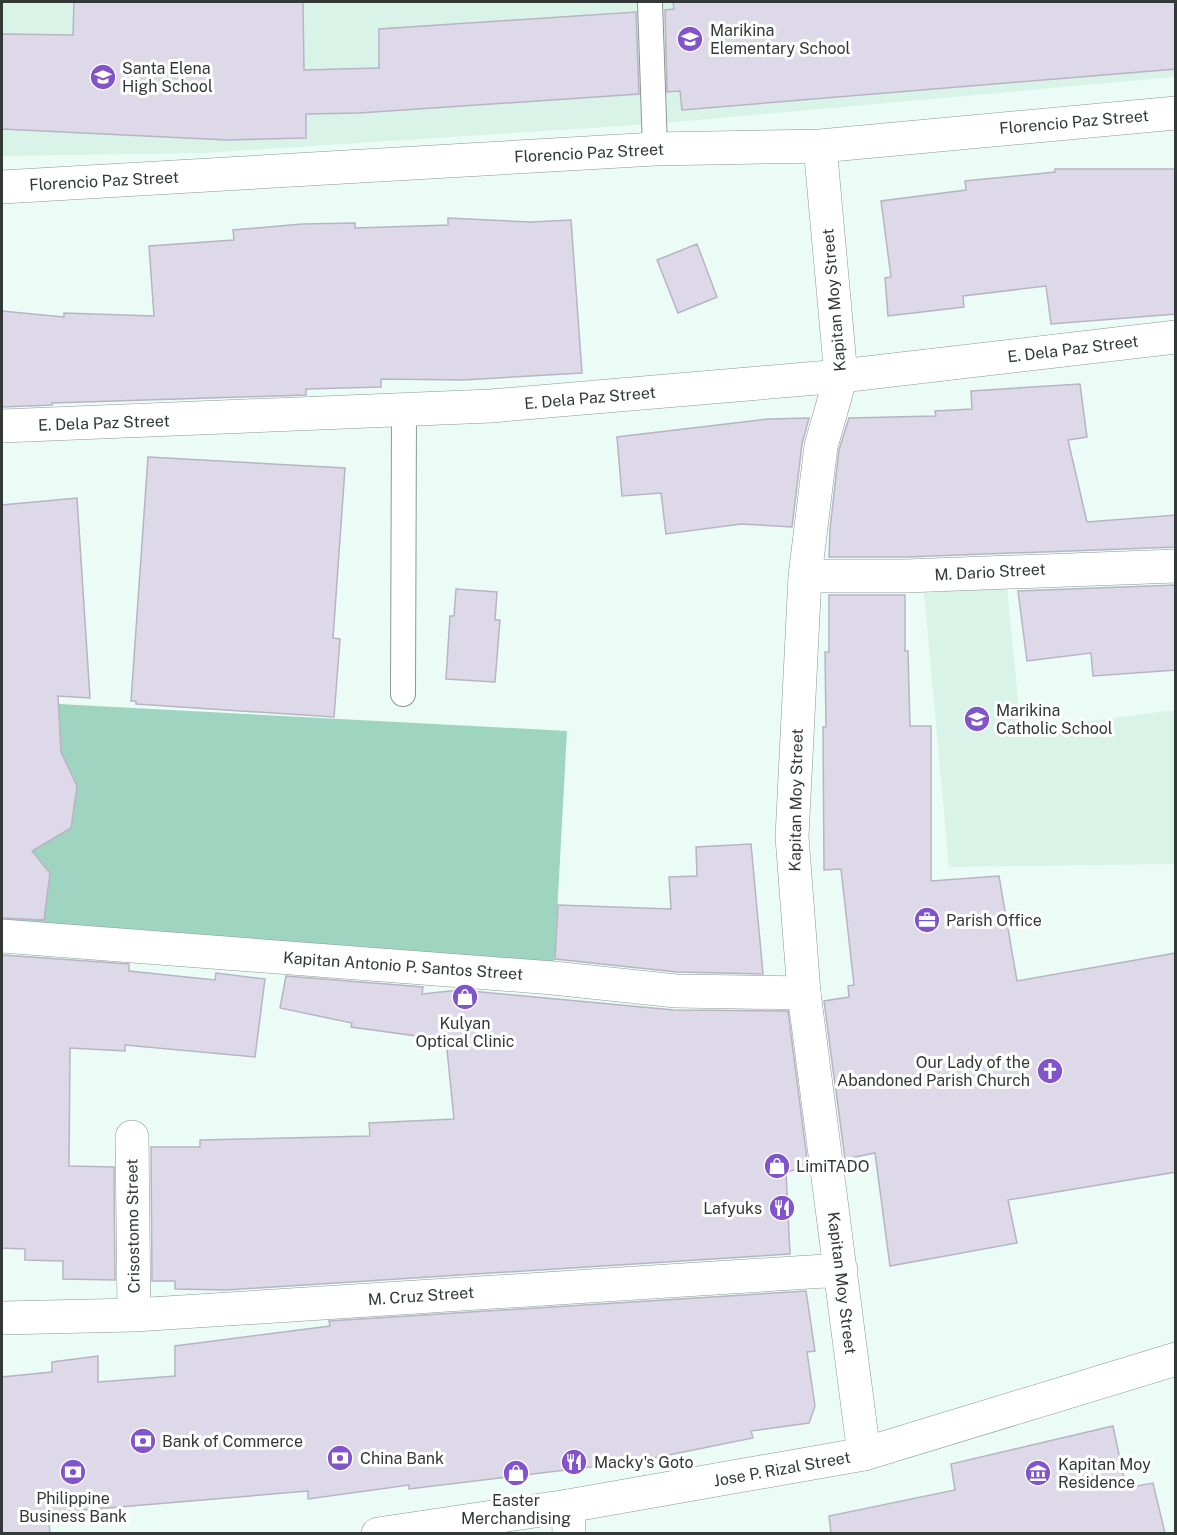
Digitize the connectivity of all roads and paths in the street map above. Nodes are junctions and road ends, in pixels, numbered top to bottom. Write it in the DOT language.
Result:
graph roads {
  1 [pos="650,2"];
  2 [pos="1176,113"];
  3 [pos="820,146"];
  4 [pos="655,149"];
  5 [pos="2,187"];
  6 [pos="1176,337"];
  7 [pos="841,376"];
  8 [pos="404,411"];
  9 [pos="2,426"];
  10 [pos="1176,566"];
  11 [pos="805,576"];
  12 [pos="403,694"];
  13 [pos="2,936"];
  14 [pos="804,993"];
  15 [pos="132,1137"];
  16 [pos="841,1270"];
  17 [pos="134,1315"];
  18 [pos="2,1318"];
  19 [pos="1176,1359"];
  20 [pos="864,1454"];
  21 [pos="568,1520"];
  22 [pos="378,1533"];
  1 -- 4 [label="lane"];
  2 -- 3 [label="street, Florencio Paz Street"];
  3 -- 4 [label="street, Florencio Paz Street"];
  3 -- 7 [label="street, Kapitan Moy Street"];
  4 -- 5 [label="street, Florencio Paz Street"];
  6 -- 7 [label="street, E. Dela Paz Street"];
  7 -- 8 [label="street, E. Dela Paz Street"];
  7 -- 11 [label="street, Kapitan Moy Street"];
  8 -- 9 [label="street, E. Dela Paz Street"];
  8 -- 12 [label="lane"];
  10 -- 11 [label="street, M. Dario Street"];
  11 -- 14 [label="street, Kapitan Moy Street"];
  13 -- 14 [label="street, Kapitan Antonio P. Santos Street"];
  14 -- 16 [label="street, Kapitan Moy Street"];
  15 -- 17 [label="street, Crisostomo Street"];
  16 -- 17 [label="street, M. Cruz Street"];
  16 -- 20 [label="street, Kapitan Moy Street"];
  17 -- 18 [label="street, M. Cruz Street"];
  19 -- 20 [label="street, Jose P. Rizal Street"];
  20 -- 21 [label="street, Jose P. Rizal Street"];
  21 -- 22 [label="street, Jose P. Rizal Street"];
}
